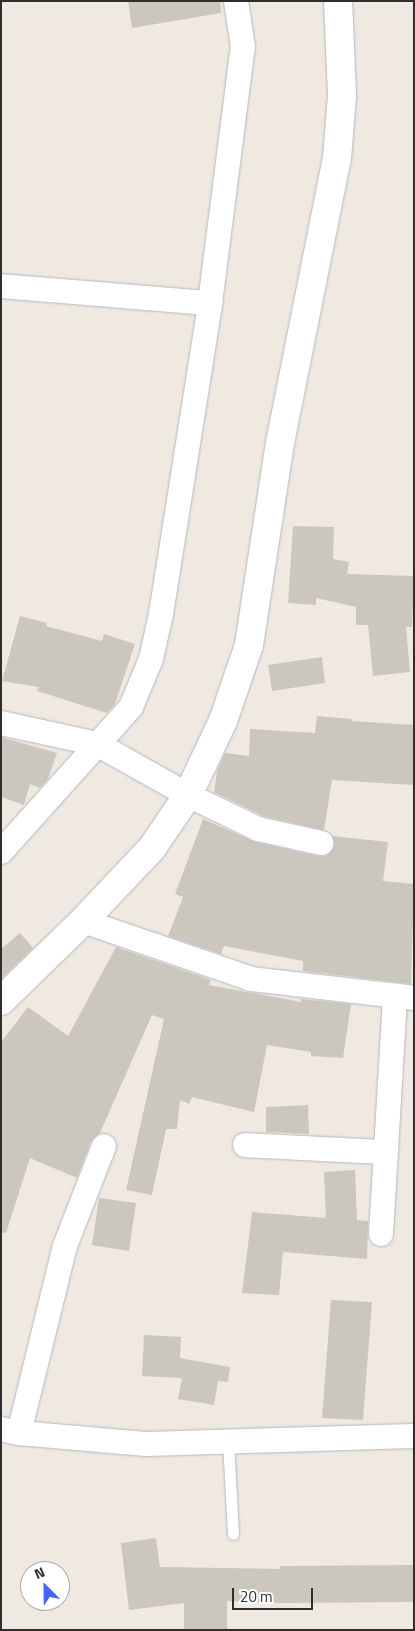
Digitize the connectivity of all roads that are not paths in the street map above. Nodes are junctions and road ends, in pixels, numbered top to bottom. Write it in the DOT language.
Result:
graph roads {
  1 [pos="236,1"];
  2 [pos="338,1"];
  3 [pos="1,286"];
  4 [pos="210,303"];
  5 [pos="1,723"];
  6 [pos="105,748"];
  7 [pos="188,795"];
  8 [pos="321,842"];
  9 [pos="1,852"];
  10 [pos="83,921"];
  11 [pos="404,996"];
  12 [pos="1,1001"];
  13 [pos="245,1145"];
  14 [pos="104,1146"];
  15 [pos="385,1152"];
  16 [pos="381,1234"];
  17 [pos="10,1431"];
  18 [pos="414,1436"];
  19 [pos="228,1441"];
  20 [pos="233,1534"];
  1 -- 4 [label="street"];
  2 -- 7 [label="main road"];
  3 -- 4 [label="street"];
  4 -- 6 [label="street"];
  5 -- 6 [label="street"];
  6 -- 7 [label="street"];
  6 -- 9 [label="street"];
  7 -- 8 [label="street"];
  7 -- 10 [label="main road"];
  10 -- 11 [label="street"];
  10 -- 12 [label="main road"];
  11 -- 15 [label="street"];
  13 -- 15 [label="street"];
  14 -- 17 [label="street"];
  15 -- 16 [label="street"];
  17 -- 19 [label="street"];
  18 -- 19 [label="street"];
  19 -- 20 [label="lane"];
}
